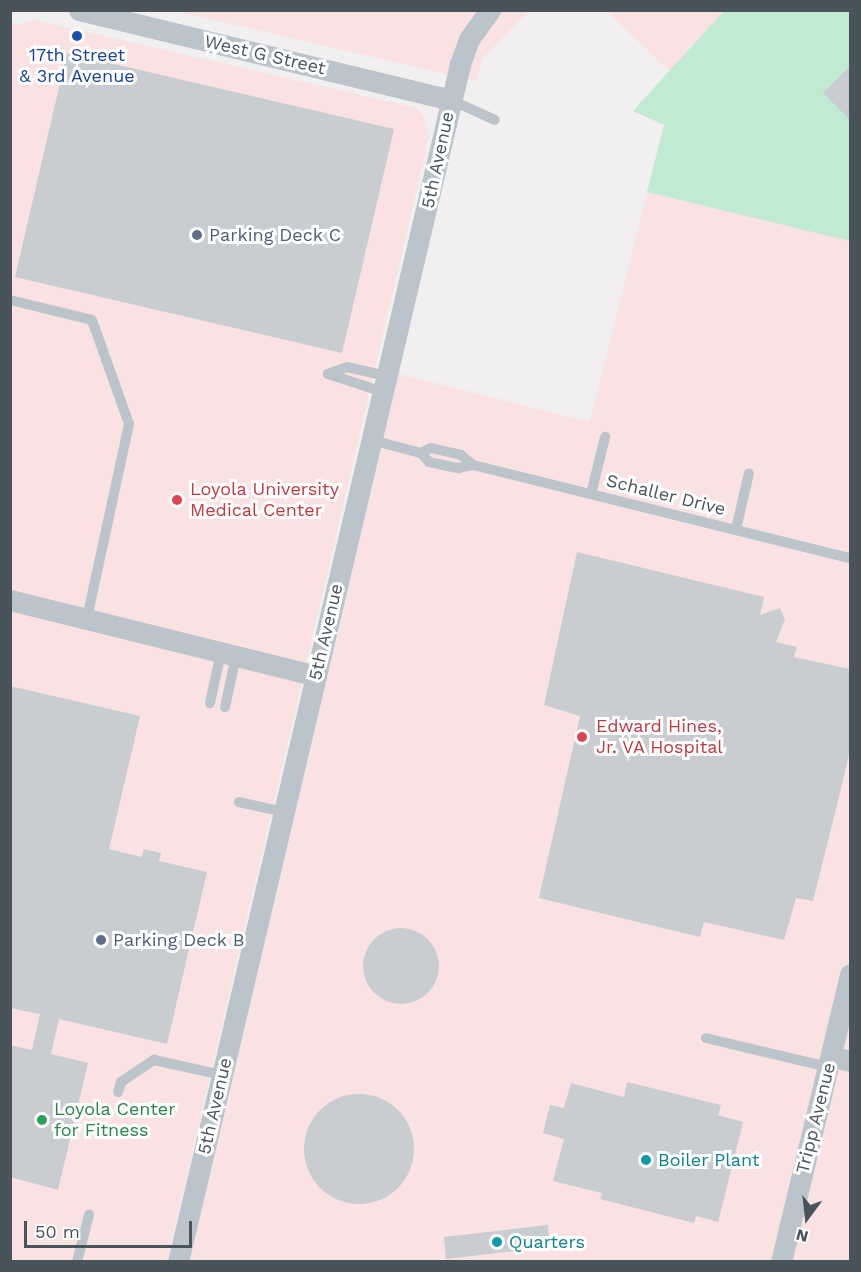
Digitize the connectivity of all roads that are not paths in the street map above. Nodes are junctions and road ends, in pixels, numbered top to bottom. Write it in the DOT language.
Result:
graph roads {
  1 [pos="79,10"];
  2 [pos="490,10"];
  3 [pos="451,100"];
  4 [pos="495,120"];
  5 [pos="10,300"];
  6 [pos="605,437"];
  7 [pos="371,440"];
  8 [pos="750,473"];
  9 [pos="591,494"];
  10 [pos="736,529"];
  11 [pos="850,558"];
  12 [pos="10,600"];
  13 [pos="87,619"];
  14 [pos="229,654"];
  15 [pos="316,676"];
  16 [pos="210,703"];
  17 [pos="225,707"];
  18 [pos="239,802"];
  19 [pos="284,812"];
  20 [pos="850,974"];
  21 [pos="706,1038"];
  22 [pos="836,1061"];
  23 [pos="222,1075"];
  24 [pos="118,1092"];
  25 [pos="89,1215"];
  26 [pos="77,1262"];
  27 [pos="178,1262"];
  28 [pos="781,1262"];
  1 -- 3 [label="street, West G Street"];
  2 -- 3 [label="street, 5th Avenue"];
  3 -- 4 [label="lane"];
  3 -- 7 [label="street, 5th Avenue"];
  5 -- 13 [label="lane"];
  6 -- 9 [label="lane"];
  7 -- 9 [label="lane, Schaller Drive"];
  7 -- 15 [label="street, 5th Avenue"];
  8 -- 10 [label="lane"];
  9 -- 10 [label="lane, Schaller Drive"];
  10 -- 11 [label="lane, Schaller Drive"];
  12 -- 13 [label="street"];
  13 -- 14 [label="street"];
  14 -- 15 [label="street"];
  14 -- 16 [label="lane"];
  14 -- 17 [label="lane"];
  15 -- 19 [label="street, 5th Avenue"];
  18 -- 19 [label="lane"];
  19 -- 23 [label="street, 5th Avenue"];
  20 -- 22 [label="street, Tripp Avenue"];
  21 -- 22 [label="lane"];
  22 -- 28 [label="street, Tripp Avenue"];
  23 -- 24 [label="lane"];
  23 -- 27 [label="street, 5th Avenue"];
  25 -- 26 [label="lane"];
}
